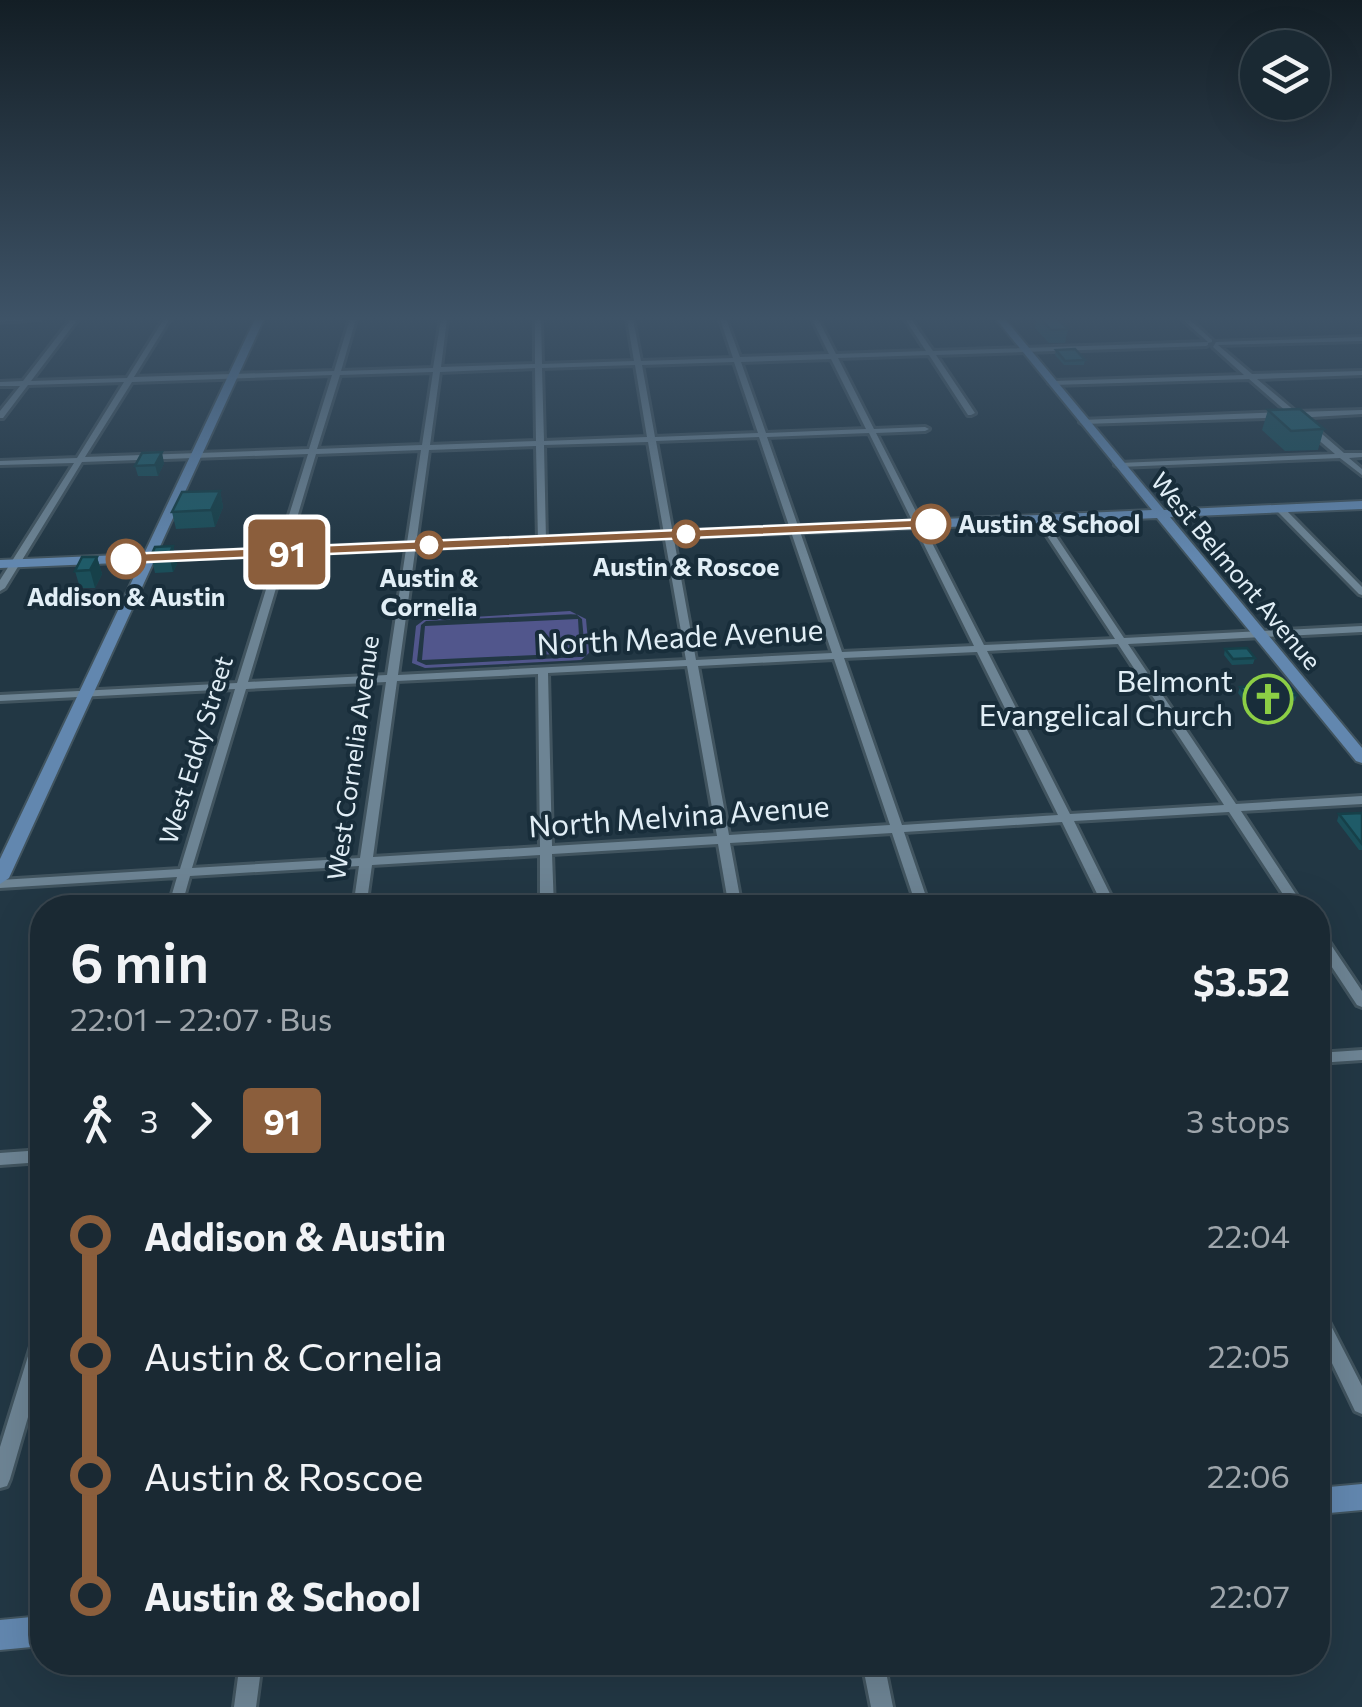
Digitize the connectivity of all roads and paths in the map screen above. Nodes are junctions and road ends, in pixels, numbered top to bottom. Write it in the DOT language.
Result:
graph roads {
  1 [pos="118,399"];
  2 [pos="224,399"];
  3 [pos="329,399"];
  4 [pos="433,399"];
  5 [pos="539,399"];
  6 [pos="645,399"];
  7 [pos="750,399"];
  8 [pos="856,399"];
  9 [pos="961,399"];
  10 [pos="1065,399"];
  11 [pos="1277,399"];
  12 [pos="1362,412"];
  13 [pos="971,413"];
  14 [pos="1294,414"];
  15 [pos="1084,422"];
  16 [pos="925,428"];
  17 [pos="872,430"];
  18 [pos="762,434"];
  19 [pos="652,439"];
  20 [pos="540,443"];
  21 [pos="426,447"];
  22 [pos="313,451"];
  23 [pos="1362,455"];
  24 [pos="198,456"];
  25 [pos="1342,456"];
  26 [pos="79,460"];
  27 [pos="0,463"];
  28 [pos="1119,465"];
  29 [pos="1362,473"];
  30 [pos="1362,505"];
  31 [pos="1280,508"];
  32 [pos="1160,514"];
  33 [pos="1040,519"];
  34 [pos="918,524"];
  35 [pos="795,530"];
  36 [pos="669,535"];
  37 [pos="542,540"];
  38 [pos="412,546"];
  39 [pos="282,552"];
  40 [pos="150,558"];
  41 [pos="8,564"];
  42 [pos="0,588"];
  43 [pos="1362,592"];
  44 [pos="1362,629"];
  45 [pos="1260,634"];
  46 [pos="1121,641"];
  47 [pos="981,648"];
  48 [pos="838,655"];
  49 [pos="692,663"];
  50 [pos="543,670"];
  51 [pos="392,678"];
  52 [pos="242,686"];
  53 [pos="86,694"];
  54 [pos="0,698"];
  55 [pos="1362,758"];
  56 [pos="1362,800"];
  57 [pos="1233,808"];
  58 [pos="1067,818"];
  59 [pos="897,829"];
  60 [pos="724,840"];
  61 [pos="546,851"];
  62 [pos="366,862"];
  63 [pos="184,873"];
  64 [pos="0,881"];
  65 [pos="178,895"];
  66 [pos="362,895"];
  67 [pos="547,895"];
  68 [pos="734,895"];
  69 [pos="920,895"];
  70 [pos="1106,895"];
  71 [pos="1290,895"];
  72 [pos="1330,954"];
  73 [pos="1362,1002"];
  74 [pos="1362,1055"];
  75 [pos="1330,1057"];
  76 [pos="30,1157"];
  77 [pos="0,1159"];
  78 [pos="1330,1341"];
  79 [pos="30,1380"];
  80 [pos="1362,1405"];
  81 [pos="0,1480"];
  82 [pos="1362,1497"];
  83 [pos="1330,1501"];
  84 [pos="30,1632"];
  85 [pos="0,1635"];
  86 [pos="249,1675"];
  87 [pos="876,1675"];
  88 [pos="245,1707"];
  89 [pos="882,1707"];
  1 -- 26 [label="street"];
  2 -- 24 [label="street"];
  3 -- 22 [label="street, West Eddy Street"];
  4 -- 21 [label="street, West Cornelia Avenue"];
  5 -- 20 [label="street"];
  6 -- 19 [label="street"];
  7 -- 18 [label="street"];
  8 -- 17 [label="street"];
  9 -- 13 [label="street"];
  10 -- 15 [label="street, West Belmont Avenue"];
  11 -- 14 [label="street"];
  12 -- 14 [label="street"];
  14 -- 15 [label="street"];
  14 -- 25 [label="street"];
  15 -- 28 [label="street, West Belmont Avenue"];
  16 -- 17 [label="street"];
  17 -- 18 [label="street"];
  17 -- 34 [label="street"];
  18 -- 19 [label="street"];
  18 -- 35 [label="street"];
  19 -- 20 [label="street"];
  19 -- 36 [label="street"];
  20 -- 21 [label="street"];
  20 -- 37 [label="street"];
  21 -- 22 [label="street"];
  21 -- 38 [label="street, West Cornelia Avenue"];
  22 -- 24 [label="street"];
  22 -- 39 [label="street, West Eddy Street"];
  23 -- 25 [label="street"];
  24 -- 26 [label="street"];
  24 -- 40 [label="street"];
  25 -- 28 [label="street"];
  25 -- 29 [label="street"];
  26 -- 27 [label="street"];
  26 -- 41 [label="street"];
  28 -- 32 [label="street, West Belmont Avenue"];
  30 -- 31 [label="street"];
  31 -- 32 [label="street"];
  31 -- 43 [label="street"];
  32 -- 33 [label="street"];
  32 -- 45 [label="street, West Belmont Avenue"];
  33 -- 34 [label="street"];
  33 -- 46 [label="street"];
  34 -- 35 [label="street"];
  34 -- 47 [label="street"];
  35 -- 36 [label="street"];
  35 -- 48 [label="street"];
  36 -- 37 [label="street"];
  36 -- 49 [label="street"];
  37 -- 38 [label="street"];
  38 -- 39 [label="street"];
  38 -- 51 [label="street, West Cornelia Avenue"];
  39 -- 40 [label="street"];
  39 -- 52 [label="street, West Eddy Street"];
  40 -- 41 [label="street"];
  40 -- 53 [label="street"];
  41 -- 42 [label="street"];
  44 -- 45 [label="street, North Meade Avenue"];
  45 -- 46 [label="street, North Meade Avenue"];
  45 -- 55 [label="street, West Belmont Avenue"];
  46 -- 47 [label="street, North Meade Avenue"];
  46 -- 57 [label="street"];
  47 -- 48 [label="street, North Meade Avenue"];
  47 -- 58 [label="street"];
  48 -- 49 [label="street, North Meade Avenue"];
  48 -- 59 [label="street"];
  49 -- 50 [label="street, North Meade Avenue"];
  49 -- 60 [label="street"];
  50 -- 51 [label="street, North Meade Avenue"];
  50 -- 61 [label="street"];
  51 -- 52 [label="street, North Meade Avenue"];
  51 -- 62 [label="street, West Cornelia Avenue"];
  52 -- 53 [label="street, North Meade Avenue"];
  52 -- 63 [label="street, West Eddy Street"];
  53 -- 54 [label="street, North Meade Avenue"];
  53 -- 64 [label="street"];
  56 -- 57 [label="street, North Melvina Avenue"];
  57 -- 58 [label="street, North Melvina Avenue"];
  57 -- 71 [label="street"];
  58 -- 59 [label="street, North Melvina Avenue"];
  58 -- 70 [label="street"];
  59 -- 60 [label="street, North Melvina Avenue"];
  59 -- 69 [label="street"];
  60 -- 61 [label="street, North Melvina Avenue"];
  60 -- 68 [label="street"];
  61 -- 62 [label="street, North Melvina Avenue"];
  61 -- 67 [label="street"];
  62 -- 63 [label="street, North Melvina Avenue"];
  62 -- 66 [label="street, West Cornelia Avenue"];
  63 -- 64 [label="street, North Melvina Avenue"];
  63 -- 65 [label="street, West Eddy Street"];
  72 -- 73 [label="street"];
  74 -- 75 [label="street"];
  76 -- 77 [label="street"];
  78 -- 80 [label="street"];
  79 -- 81 [label="street"];
  82 -- 83 [label="street"];
  84 -- 85 [label="street"];
  86 -- 88 [label="street"];
  87 -- 89 [label="street"];
}
